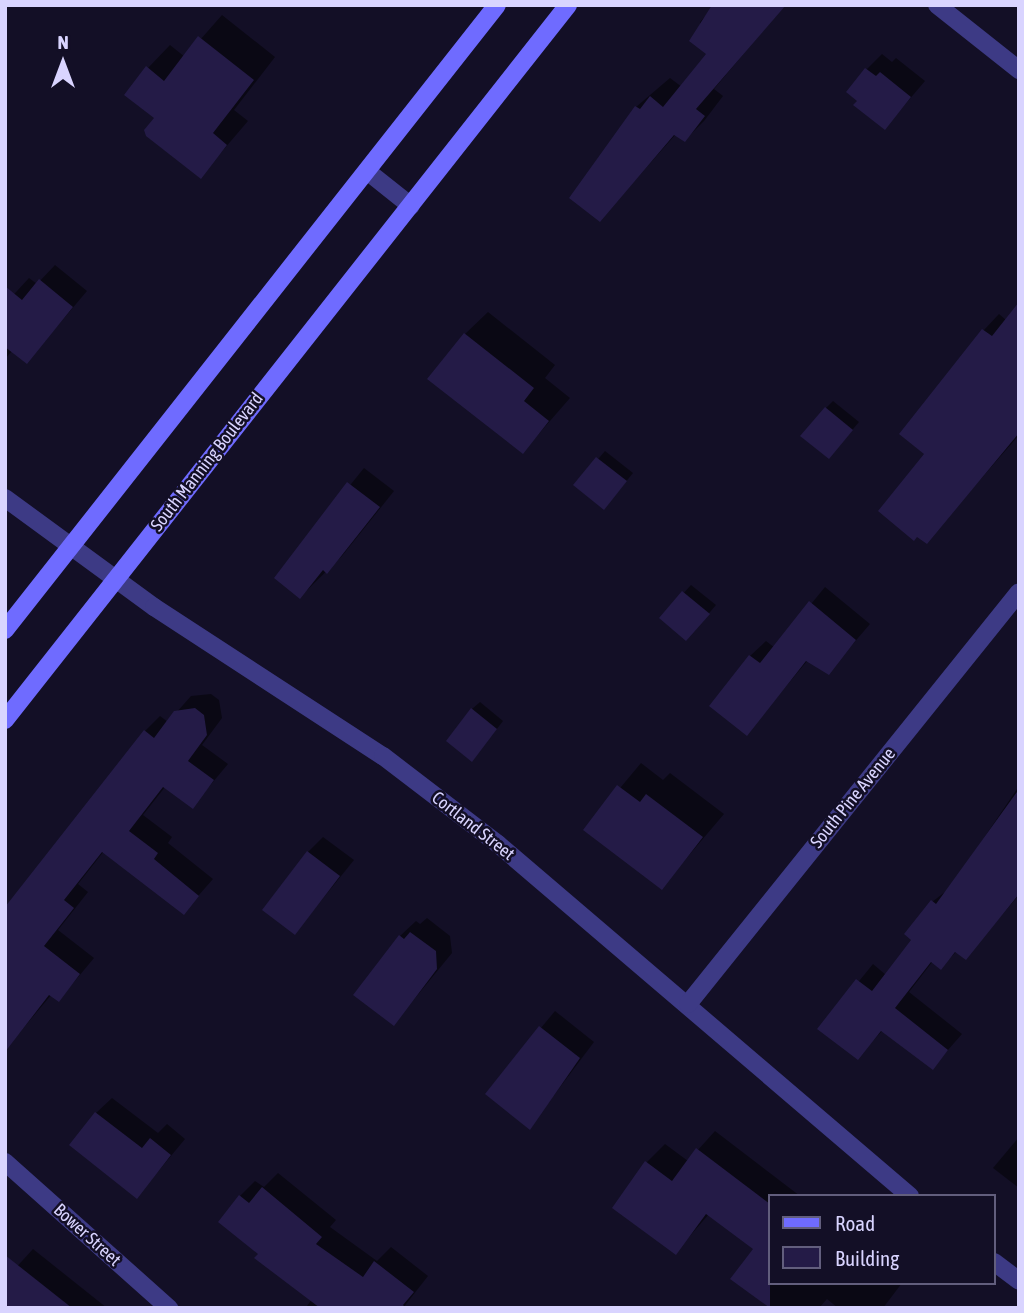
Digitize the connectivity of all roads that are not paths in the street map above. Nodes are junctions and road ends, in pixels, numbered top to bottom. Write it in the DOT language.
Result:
graph roads {
  1 [pos="497,5"];
  2 [pos="568,5"];
  3 [pos="937,5"];
  4 [pos="1019,70"];
  5 [pos="367,171"];
  6 [pos="411,206"];
  7 [pos="5,498"];
  8 [pos="70,547"];
  9 [pos="115,579"];
  10 [pos="1019,592"];
  11 [pos="5,631"];
  12 [pos="5,720"];
  13 [pos="688,1004"];
  14 [pos="5,1161"];
  15 [pos="908,1194"];
  16 [pos="996,1264"];
  17 [pos="1019,1281"];
  18 [pos="169,1308"];
  1 -- 5 [label="street"];
  2 -- 6 [label="street, South Manning Boulevard"];
  3 -- 4 [label="street"];
  5 -- 6 [label="street"];
  5 -- 8 [label="street"];
  6 -- 9 [label="street, South Manning Boulevard"];
  7 -- 8 [label="street, Cortland Street"];
  8 -- 9 [label="street, Cortland Street"];
  8 -- 11 [label="street"];
  9 -- 12 [label="street, South Manning Boulevard"];
  9 -- 13 [label="street, Cortland Street"];
  10 -- 13 [label="street, South Pine Avenue"];
  13 -- 15 [label="street, Cortland Street"];
  14 -- 18 [label="street, Bower Street"];
  16 -- 17 [label="street"];
}
